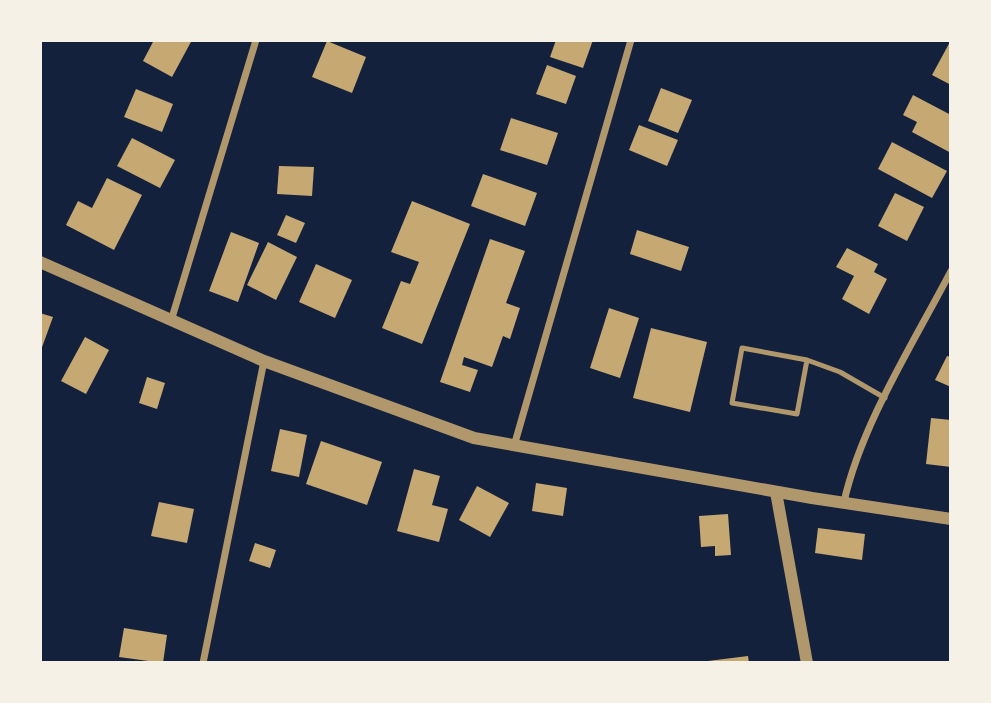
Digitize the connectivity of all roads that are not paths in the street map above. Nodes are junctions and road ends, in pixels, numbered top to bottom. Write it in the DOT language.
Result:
graph roads {
  1 [pos="256,40"];
  2 [pos="631,40"];
  3 [pos="40,262"];
  4 [pos="951,271"];
  5 [pos="171,322"];
  6 [pos="807,360"];
  7 [pos="264,361"];
  8 [pos="886,398"];
  9 [pos="514,446"];
  10 [pos="776,492"];
  11 [pos="844,502"];
  12 [pos="951,519"];
  13 [pos="203,663"];
  14 [pos="807,663"];
  1 -- 5 [label="street"];
  2 -- 9 [label="street"];
  3 -- 5 [label="street"];
  4 -- 8 [label="street"];
  5 -- 7 [label="street"];
  6 -- 6 [label="lane"];
  6 -- 8 [label="lane"];
  7 -- 9 [label="street"];
  7 -- 13 [label="street"];
  8 -- 11 [label="street"];
  9 -- 10 [label="street"];
  10 -- 11 [label="street"];
  10 -- 14 [label="street"];
  11 -- 12 [label="street"];
}
